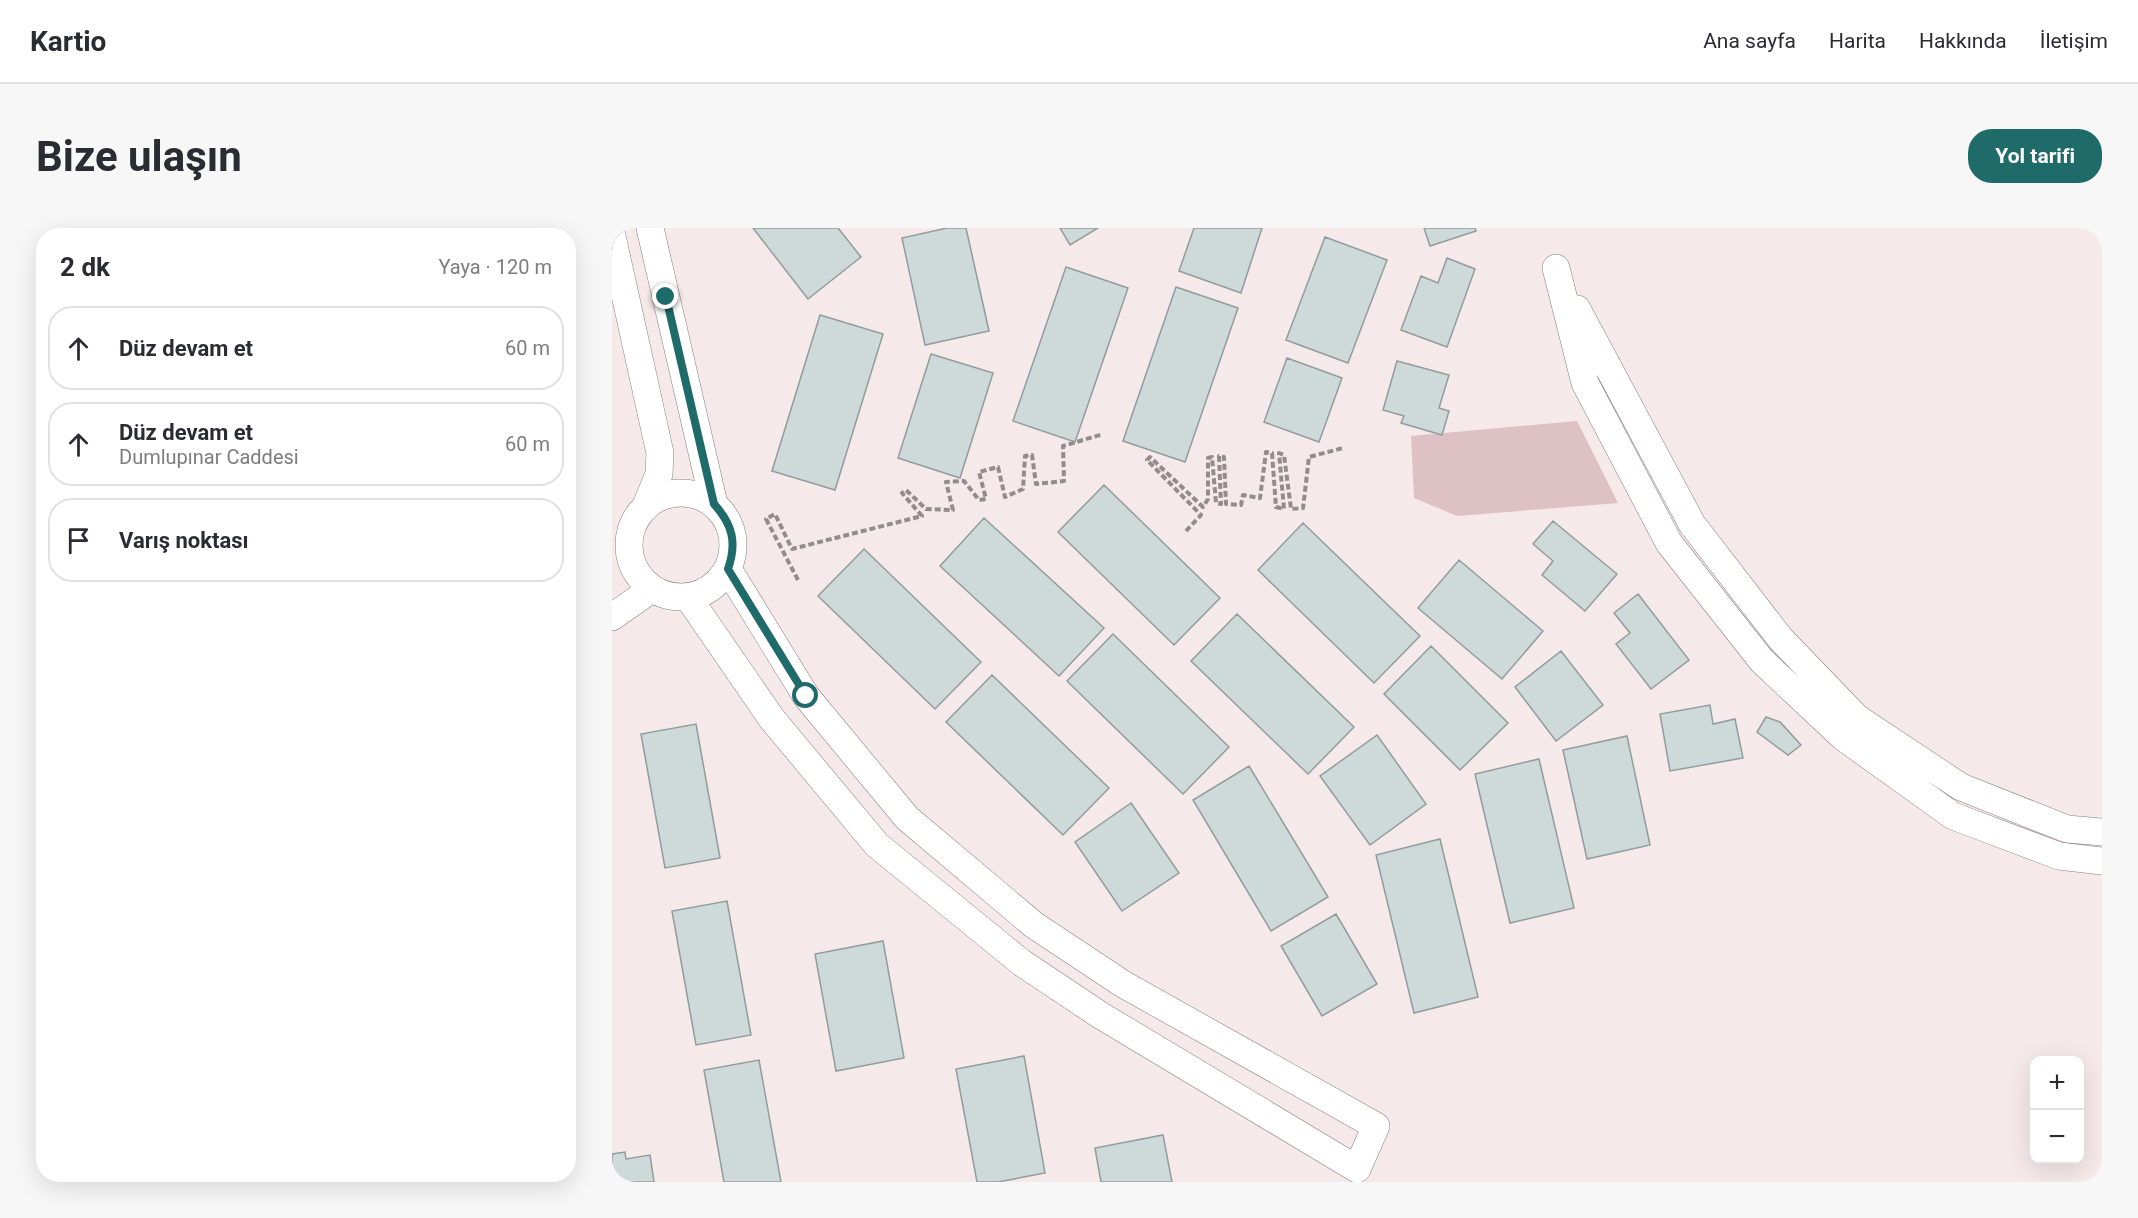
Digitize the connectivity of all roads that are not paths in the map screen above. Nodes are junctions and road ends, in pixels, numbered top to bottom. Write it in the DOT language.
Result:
graph roads {
  1 [pos="650,228"];
  2 [pos="612,236"];
  3 [pos="714,504"];
  4 [pos="645,508"];
  5 [pos="621,555"];
  6 [pos="728,569"];
  7 [pos="652,589"];
  8 [pos="688,597"];
  9 [pos="612,617"];
  10 [pos="2102,832"];
  11 [pos="2102,861"];
  1 -- 3 [label="street"];
  2 -- 4 [label="street"];
  3 -- 4 [label="street"];
  3 -- 6 [label="street"];
  4 -- 5 [label="street"];
  5 -- 7 [label="street"];
  6 -- 8 [label="street"];
  6 -- 8 [label="street"];
  7 -- 8 [label="street"];
  7 -- 9 [label="street"];
  10 -- 11 [label="street"];
}
